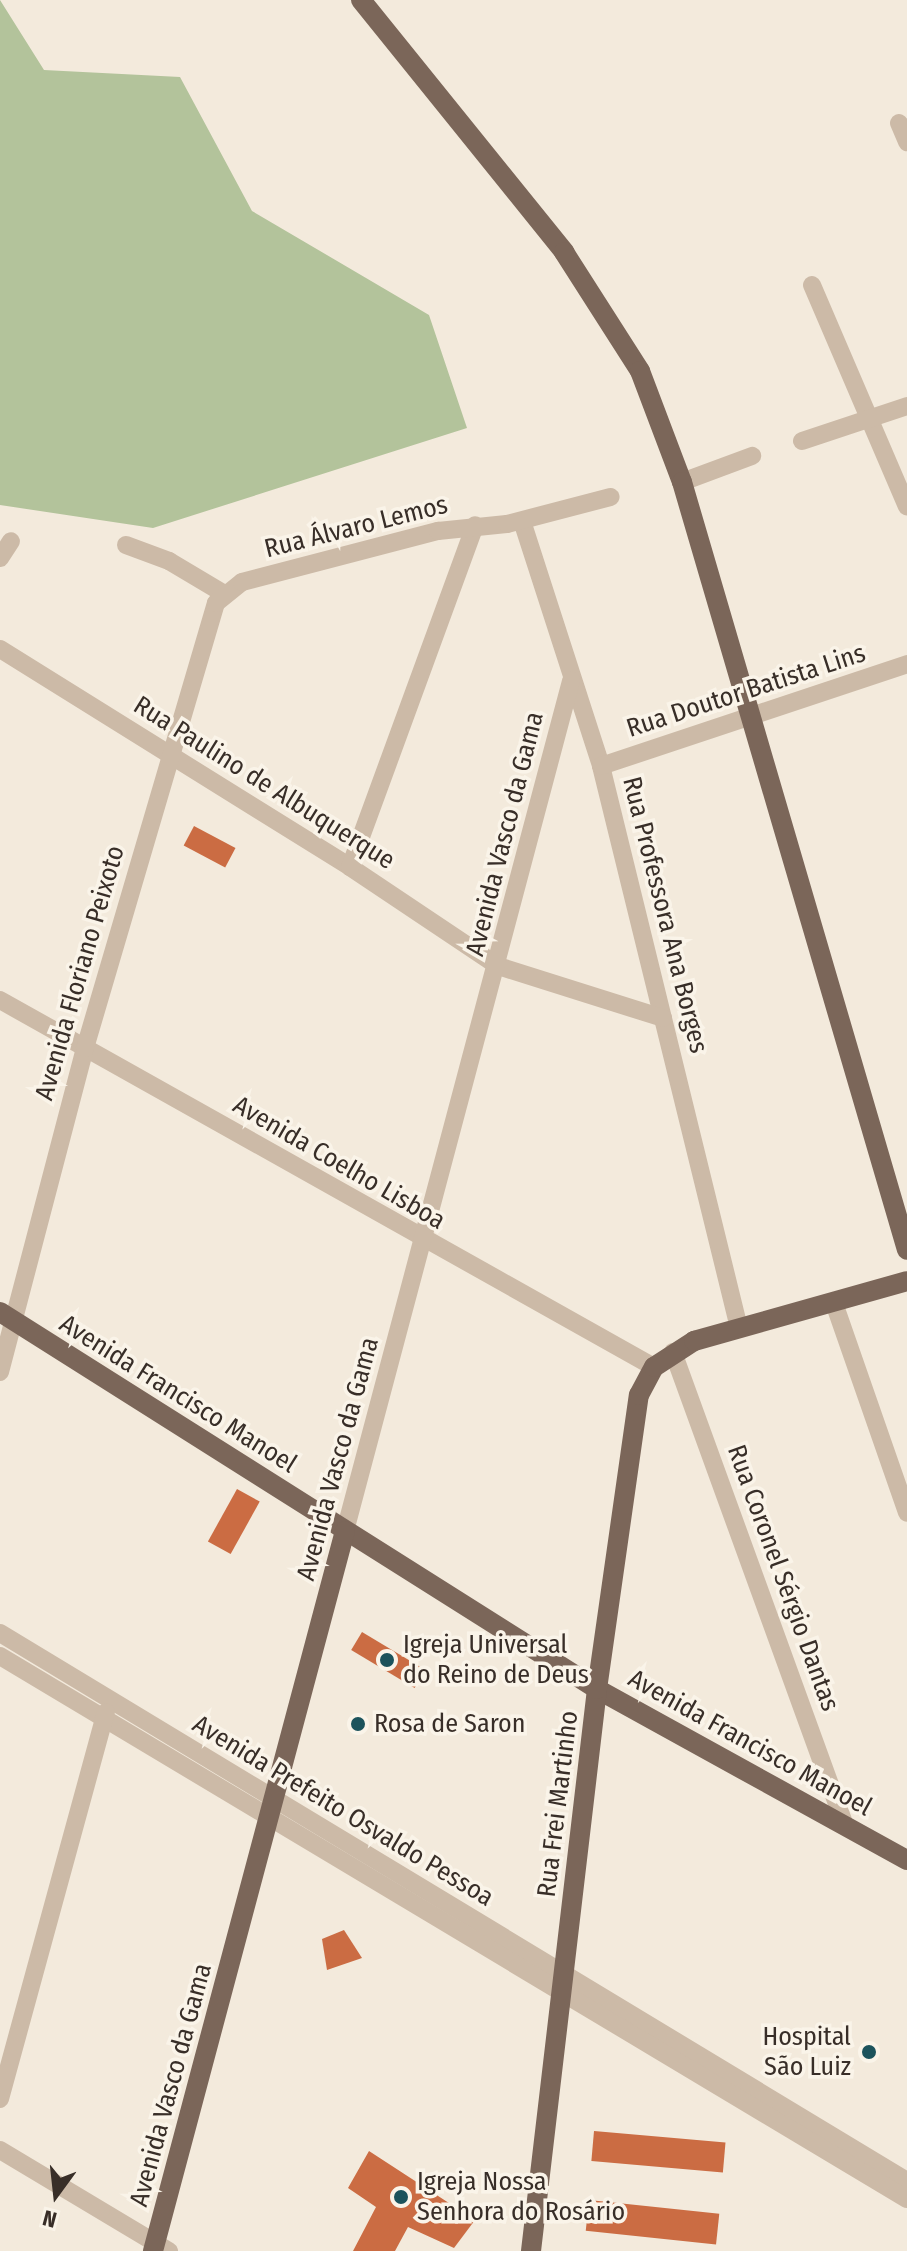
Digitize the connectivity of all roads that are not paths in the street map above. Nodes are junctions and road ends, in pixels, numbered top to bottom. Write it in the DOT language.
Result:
graph roads {
  1 [pos="361,0"];
  2 [pos="899,123"];
  3 [pos="907,142"];
  4 [pos="812,285"];
  5 [pos="907,406"];
  6 [pos="867,418"];
  7 [pos="802,441"];
  8 [pos="752,456"];
  9 [pos="682,482"];
  10 [pos="611,497"];
  11 [pos="907,507"];
  12 [pos="522,521"];
  13 [pos="475,525"];
  14 [pos="11,541"];
  15 [pos="126,545"];
  16 [pos="0,558"];
  17 [pos="223,593"];
  18 [pos="0,649"];
  19 [pos="907,664"];
  20 [pos="571,681"];
  21 [pos="751,718"];
  22 [pos="170,754"];
  23 [pos="601,766"];
  24 [pos="350,867"];
  25 [pos="498,966"];
  26 [pos="0,1000"];
  27 [pos="663,1018"];
  28 [pos="85,1048"];
  29 [pos="425,1242"];
  30 [pos="907,1250"];
  31 [pos="907,1281"];
  32 [pos="834,1303"];
  33 [pos="7,1317"];
  34 [pos="739,1328"];
  35 [pos="673,1352"];
  36 [pos="654,1367"];
  37 [pos="0,1372"];
  38 [pos="907,1513"];
  39 [pos="345,1531"];
  40 [pos="0,1633"];
  41 [pos="0,1656"];
  42 [pos="597,1689"];
  43 [pos="107,1711"];
  44 [pos="273,1810"];
  45 [pos="844,1823"];
  46 [pos="907,1860"];
  47 [pos="563,1981"];
  48 [pos="0,2099"];
  49 [pos="0,2150"];
  50 [pos="907,2181"];
  51 [pos="907,2199"];
  52 [pos="159,2248"];
  53 [pos="531,2251"];
  1 -- 9 [label="main road"];
  2 -- 3 [label="street"];
  4 -- 6 [label="street"];
  5 -- 6 [label="street"];
  6 -- 7 [label="street"];
  6 -- 11 [label="street"];
  8 -- 9 [label="street"];
  9 -- 21 [label="main road"];
  10 -- 12 [label="street, Rua Álvaro Lemos"];
  12 -- 13 [label="street, Rua Álvaro Lemos"];
  12 -- 20 [label="street, Rua Professora Ana Borges"];
  13 -- 17 [label="street, Rua Álvaro Lemos"];
  13 -- 24 [label="street"];
  14 -- 16 [label="street"];
  15 -- 17 [label="street"];
  17 -- 22 [label="street, Avenida Floriano Peixoto"];
  18 -- 22 [label="street, Rua Paulino de Albuquerque"];
  19 -- 21 [label="street, Rua Doutor Batista Lins"];
  20 -- 23 [label="street, Rua Professora Ana Borges"];
  20 -- 25 [label="street, Avenida Vasco da Gama"];
  21 -- 23 [label="street, Rua Doutor Batista Lins"];
  21 -- 30 [label="main road"];
  22 -- 24 [label="street, Rua Paulino de Albuquerque"];
  22 -- 28 [label="street, Avenida Floriano Peixoto"];
  23 -- 27 [label="street, Rua Professora Ana Borges"];
  24 -- 25 [label="street, Rua Paulino de Albuquerque"];
  25 -- 27 [label="street, Rua Paulino de Albuquerque"];
  25 -- 29 [label="street, Avenida Vasco da Gama"];
  26 -- 28 [label="street, Avenida Coelho Lisboa"];
  27 -- 34 [label="street, Rua Professora Ana Borges"];
  28 -- 29 [label="street, Avenida Coelho Lisboa"];
  28 -- 33 [label="street, Avenida Floriano Peixoto"];
  29 -- 36 [label="street, Avenida Coelho Lisboa"];
  29 -- 39 [label="street, Avenida Vasco da Gama"];
  31 -- 32 [label="main road"];
  32 -- 34 [label="main road"];
  32 -- 38 [label="street"];
  33 -- 37 [label="street, Avenida Floriano Peixoto"];
  33 -- 39 [label="main road, Avenida Francisco Manoel"];
  34 -- 35 [label="main road"];
  35 -- 36 [label="main road"];
  35 -- 45 [label="street, Rua Coronel Sérgio Dantas"];
  36 -- 42 [label="main road, Rua Frei Martinho"];
  39 -- 42 [label="main road, Avenida Francisco Manoel"];
  39 -- 44 [label="main road, Avenida Vasco da Gama"];
  40 -- 43 [label="street, Avenida Prefeito Osvaldo Pessoa"];
  41 -- 43 [label="street, Avenida Prefeito Osvaldo Pessoa"];
  42 -- 45 [label="main road, Avenida Francisco Manoel"];
  42 -- 47 [label="main road, Rua Frei Martinho"];
  43 -- 44 [label="street, Avenida Prefeito Osvaldo Pessoa"];
  43 -- 48 [label="street"];
  44 -- 47 [label="street, Avenida Prefeito Osvaldo Pessoa"];
  44 -- 52 [label="main road, Avenida Vasco da Gama"];
  45 -- 46 [label="main road, Avenida Francisco Manoel"];
  47 -- 50 [label="street, Avenida Prefeito Osvaldo Pessoa"];
  47 -- 51 [label="street, Avenida Prefeito Osvaldo Pessoa"];
  47 -- 53 [label="main road, Rua Frei Martinho"];
  49 -- 52 [label="street"];
}
